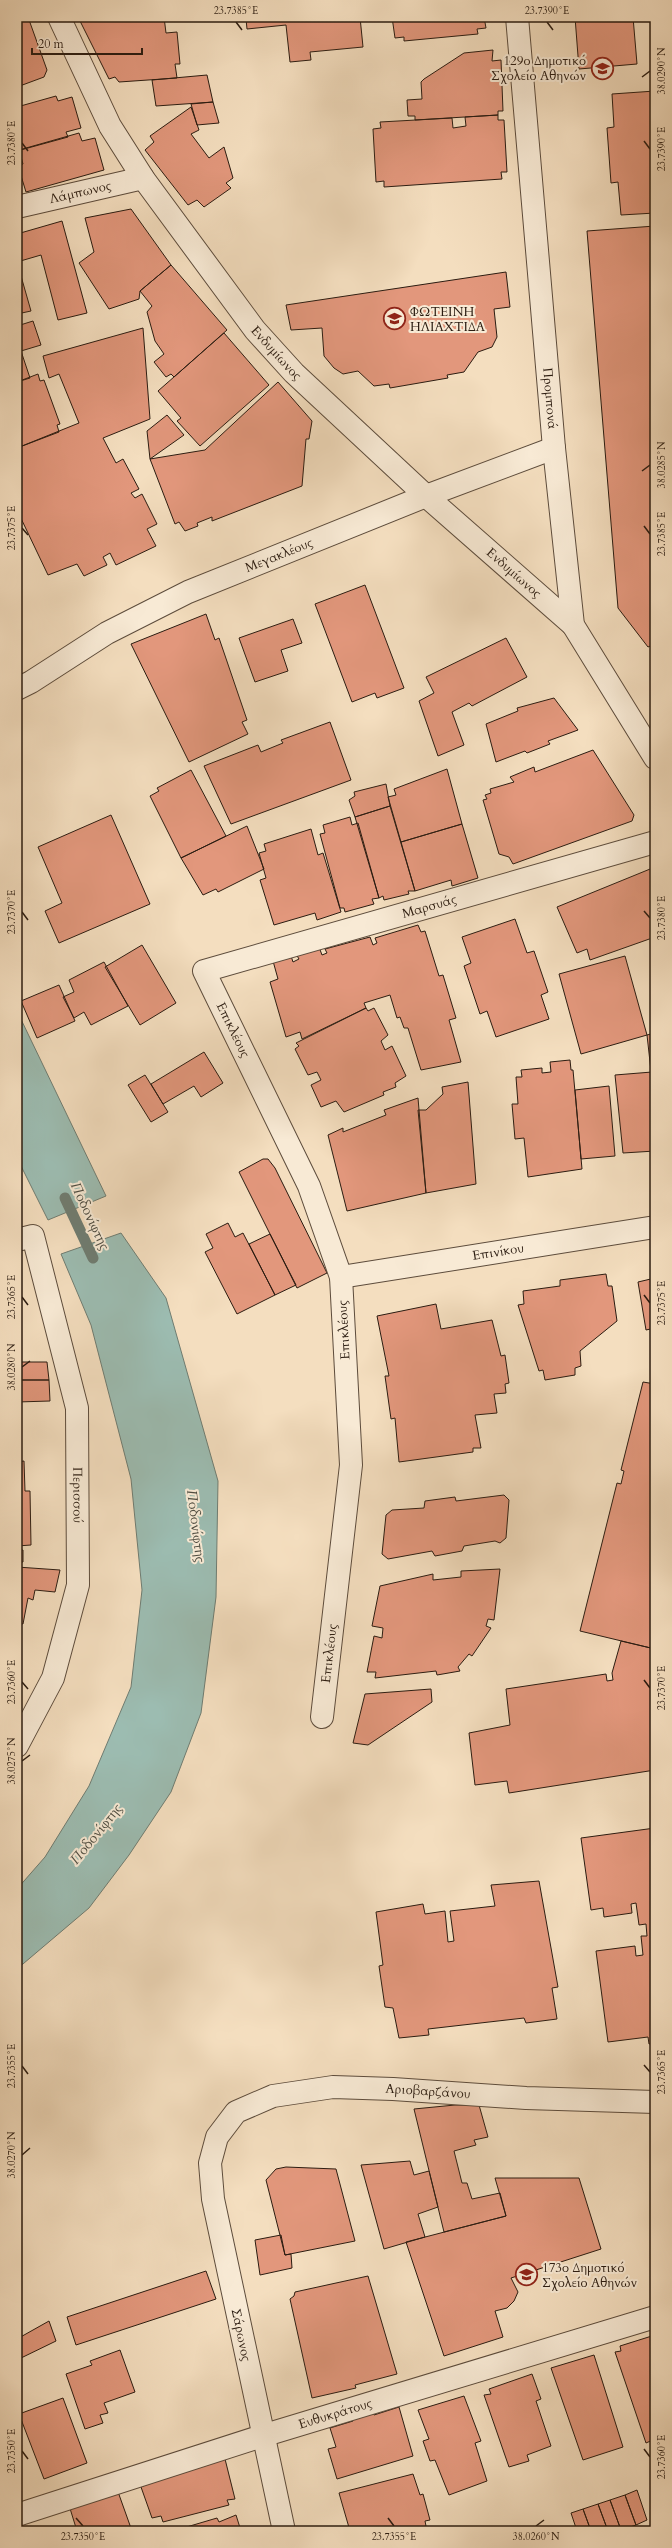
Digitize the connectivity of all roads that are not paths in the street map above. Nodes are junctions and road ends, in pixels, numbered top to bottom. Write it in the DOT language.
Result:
graph roads {
  1 [pos="59,17"];
  2 [pos="516,17"];
  3 [pos="143,178"];
  4 [pos="17,207"];
  5 [pos="554,448"];
  6 [pos="426,496"];
  7 [pos="572,625"];
  8 [pos="17,688"];
  9 [pos="655,758"];
  10 [pos="655,842"];
  11 [pos="204,971"];
  12 [pos="655,1227"];
  13 [pos="25,1238"];
  14 [pos="341,1277"];
  15 [pos="322,1717"];
  16 [pos="17,1746"];
  17 [pos="655,2102"];
  18 [pos="217,2138"];
  19 [pos="655,2317"];
  20 [pos="262,2436"];
  21 [pos="17,2515"];
  22 [pos="284,2531"];
  1 -- 3 [label="street, Ενδυμίωνος"];
  2 -- 5 [label="street, Προμπονά"];
  3 -- 4 [label="street, Λάμπωνος"];
  3 -- 6 [label="street, Ενδυμίωνος"];
  5 -- 6 [label="street, Μεγακλέους"];
  5 -- 7 [label="street, Προμπονά"];
  6 -- 7 [label="street, Ενδυμίωνος"];
  6 -- 8 [label="street, Μεγακλέους"];
  7 -- 9 [label="street, Προμπονά"];
  10 -- 11 [label="street, Μαρσυάς"];
  11 -- 14 [label="street, Επικλέους"];
  12 -- 14 [label="street, Επινίκου"];
  13 -- 16 [label="street, Περισσού"];
  14 -- 15 [label="street, Επικλέους"];
  17 -- 18 [label="street, Αριοβαρζάνου"];
  18 -- 20 [label="street, Σάρωνος"];
  19 -- 20 [label="street, Ευθυκράτους"];
  20 -- 21 [label="street, Ευθυκράτους"];
  20 -- 22 [label="street, Σάρωνος"];
}
